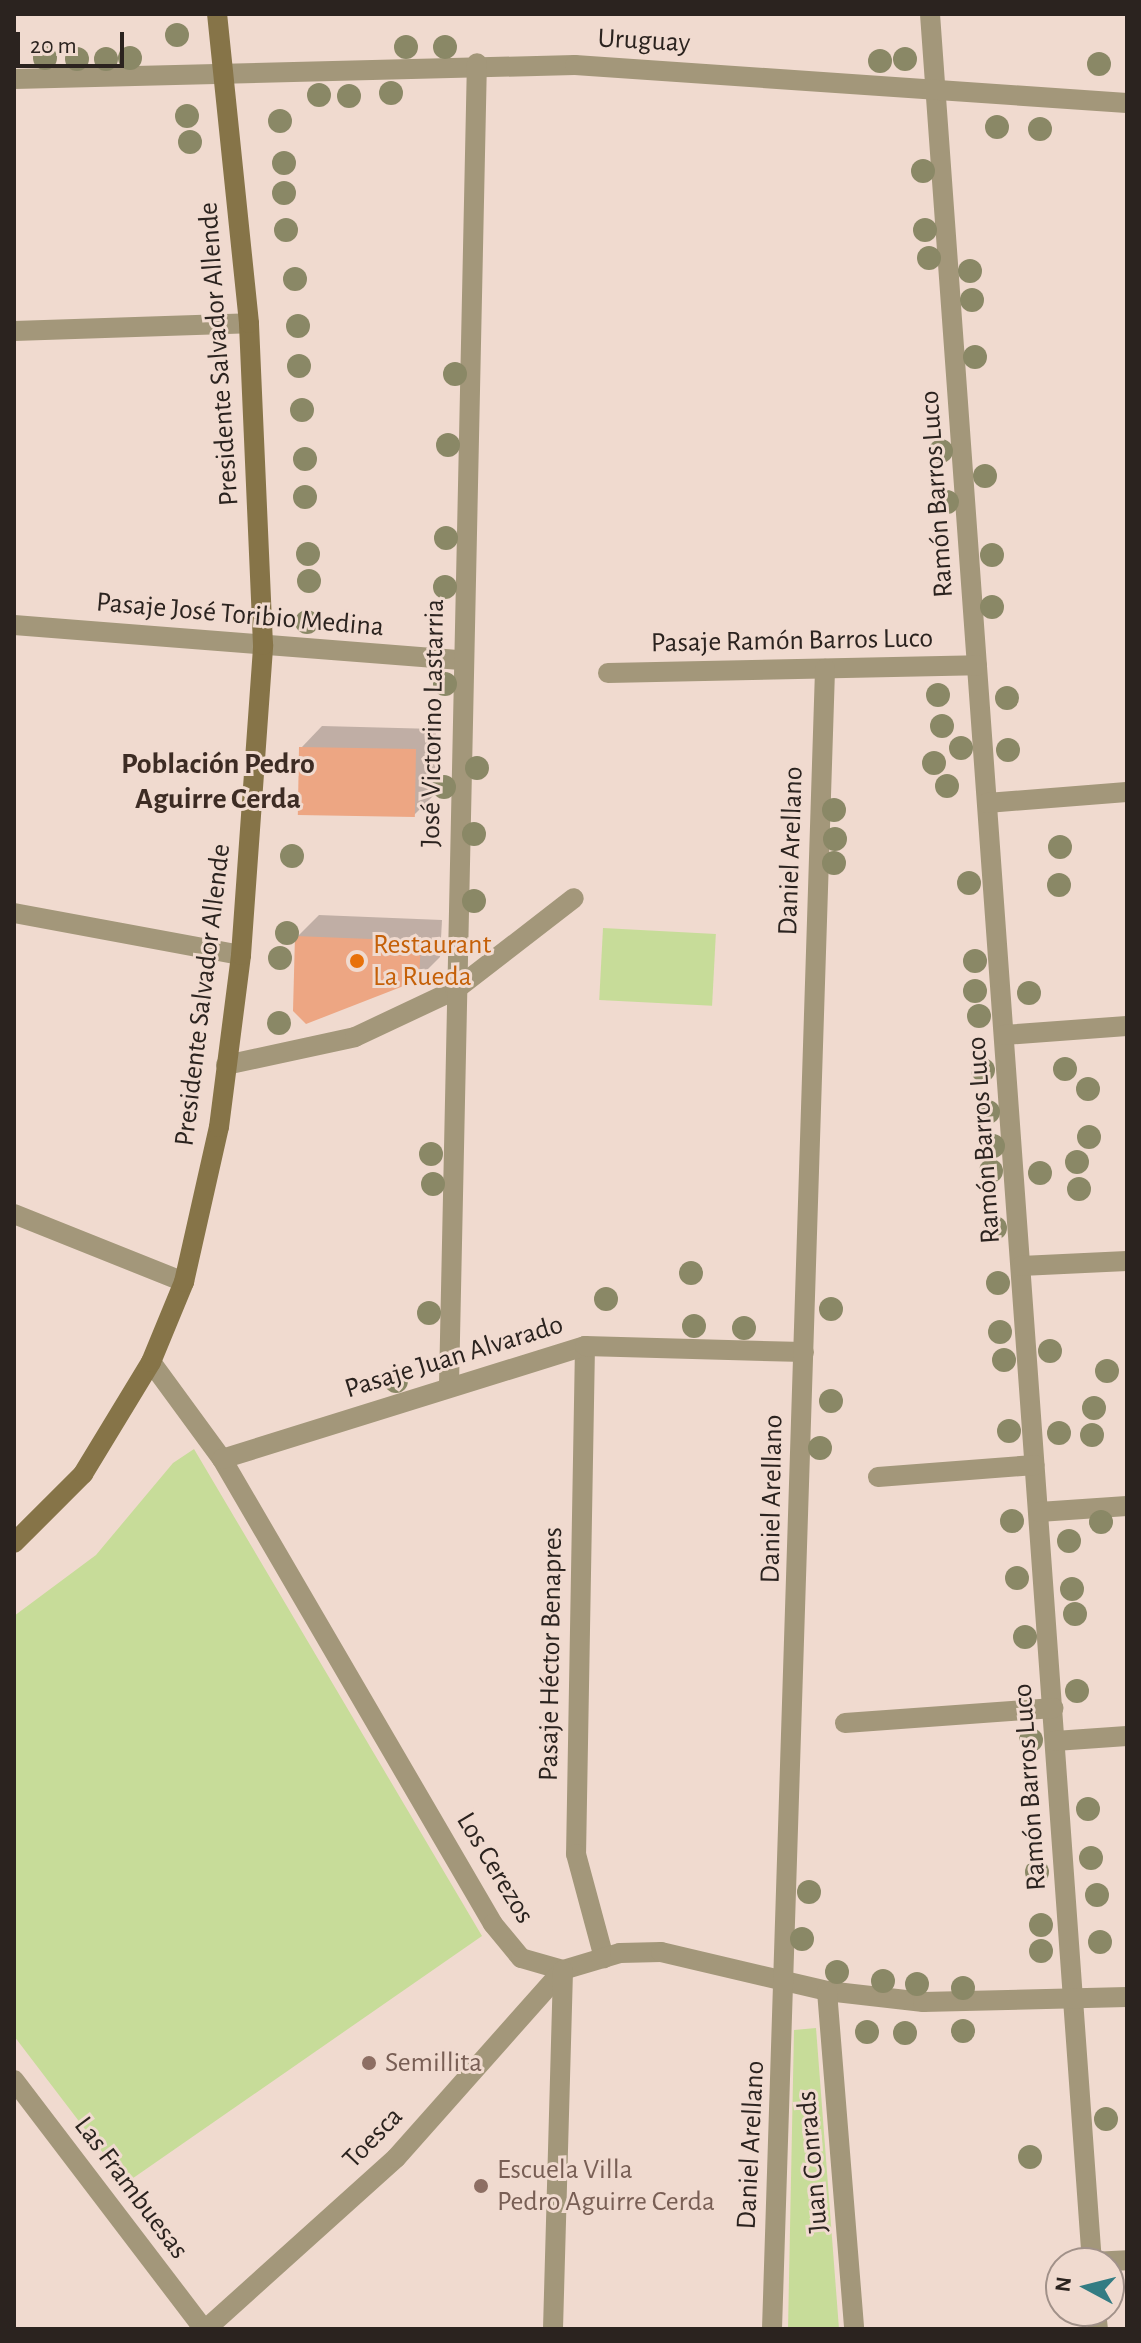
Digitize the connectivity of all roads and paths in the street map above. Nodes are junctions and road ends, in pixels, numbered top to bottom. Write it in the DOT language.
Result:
graph roads {
  1 [pos="217,14"];
  2 [pos="930,14"];
  3 [pos="477,63"];
  4 [pos="225,74"];
  5 [pos="14,79"];
  6 [pos="936,87"];
  7 [pos="1127,103"];
  8 [pos="249,323"];
  9 [pos="14,331"];
  10 [pos="14,625"];
  11 [pos="263,645"];
  12 [pos="461,660"];
  13 [pos="977,665"];
  14 [pos="825,669"];
  15 [pos="608,673"];
  16 [pos="1127,792"];
  17 [pos="987,803"];
  18 [pos="574,898"];
  19 [pos="14,913"];
  20 [pos="241,955"];
  21 [pos="455,990"];
  22 [pos="1127,1026"];
  23 [pos="1004,1035"];
  24 [pos="226,1065"];
  25 [pos="14,1214"];
  26 [pos="1127,1261"];
  27 [pos="1021,1266"];
  28 [pos="184,1282"];
  29 [pos="585,1346"];
  30 [pos="804,1352"];
  31 [pos="151,1362"];
  32 [pos="449,1385"];
  33 [pos="222,1459"];
  34 [pos="1035,1465"];
  35 [pos="878,1477"];
  36 [pos="1127,1506"];
  37 [pos="1039,1512"];
  38 [pos="14,1543"];
  39 [pos="1053,1708"];
  40 [pos="845,1723"];
  41 [pos="1127,1736"];
  42 [pos="1055,1741"];
  43 [pos="604,1958"];
  44 [pos="563,1970"];
  45 [pos="788,1982"];
  46 [pos="827,1991"];
  47 [pos="1127,1997"];
  48 [pos="1074,2000"];
  49 [pos="14,2080"];
  50 [pos="1091,2247"];
  51 [pos="205,2329"];
  52 [pos="553,2329"];
  53 [pos="772,2329"];
  54 [pos="854,2329"];
  1 -- 4 [label="main road, Presidente Salvador Allende"];
  2 -- 6 [label="street, Ramón Barros Luco"];
  3 -- 4 [label="street, Uruguay"];
  3 -- 6 [label="street, Uruguay"];
  3 -- 12 [label="street, José Victorino Lastarria"];
  4 -- 5 [label="street, Uruguay"];
  4 -- 8 [label="main road, Presidente Salvador Allende"];
  6 -- 7 [label="street, Uruguay"];
  6 -- 13 [label="street, Ramón Barros Luco"];
  8 -- 9 [label="street"];
  8 -- 11 [label="main road, Presidente Salvador Allende"];
  10 -- 11 [label="street, Pasaje José Toribio Medina"];
  11 -- 12 [label="street, Pasaje José Toribio Medina"];
  11 -- 20 [label="main road, Presidente Salvador Allende"];
  12 -- 21 [label="street, José Victorino Lastarria"];
  13 -- 14 [label="street, Pasaje Ramón Barros Luco"];
  13 -- 17 [label="street, Ramón Barros Luco"];
  14 -- 15 [label="street, Pasaje Ramón Barros Luco"];
  14 -- 30 [label="street, Daniel Arellano"];
  16 -- 17 [label="street"];
  17 -- 23 [label="street, Ramón Barros Luco"];
  18 -- 21 [label="street"];
  19 -- 20 [label="street"];
  20 -- 24 [label="main road, Presidente Salvador Allende"];
  21 -- 24 [label="street"];
  21 -- 32 [label="street, José Victorino Lastarria"];
  22 -- 23 [label="street"];
  23 -- 27 [label="street, Ramón Barros Luco"];
  24 -- 28 [label="main road, Presidente Salvador Allende"];
  25 -- 28 [label="street"];
  26 -- 27 [label="street"];
  27 -- 34 [label="street, Ramón Barros Luco"];
  28 -- 31 [label="main road, Presidente Salvador Allende"];
  29 -- 30 [label="street, Pasaje Juan Alvarado"];
  29 -- 32 [label="street, Pasaje Juan Alvarado"];
  29 -- 43 [label="street, Pasaje Héctor Benapres"];
  30 -- 45 [label="street, Daniel Arellano"];
  31 -- 33 [label="street, Los Cerezos"];
  31 -- 38 [label="main road, Presidente Salvador Allende"];
  32 -- 33 [label="street, Pasaje Juan Alvarado"];
  33 -- 44 [label="street, Los Cerezos"];
  34 -- 35 [label="street"];
  34 -- 37 [label="street, Ramón Barros Luco"];
  36 -- 37 [label="street"];
  37 -- 39 [label="street, Ramón Barros Luco"];
  39 -- 40 [label="street"];
  39 -- 42 [label="street, Ramón Barros Luco"];
  41 -- 42 [label="street"];
  42 -- 48 [label="street, Ramón Barros Luco"];
  43 -- 44 [label="street"];
  43 -- 45 [label="street"];
  44 -- 51 [label="street, Toesca"];
  44 -- 52 [label="street"];
  45 -- 46 [label="street"];
  45 -- 53 [label="street, Daniel Arellano"];
  46 -- 48 [label="street"];
  46 -- 54 [label="street, Juan Conrads"];
  47 -- 48 [label="street"];
  48 -- 50 [label="street, Ramón Barros Luco"];
  49 -- 51 [label="street, Las Frambuesas"];
}
